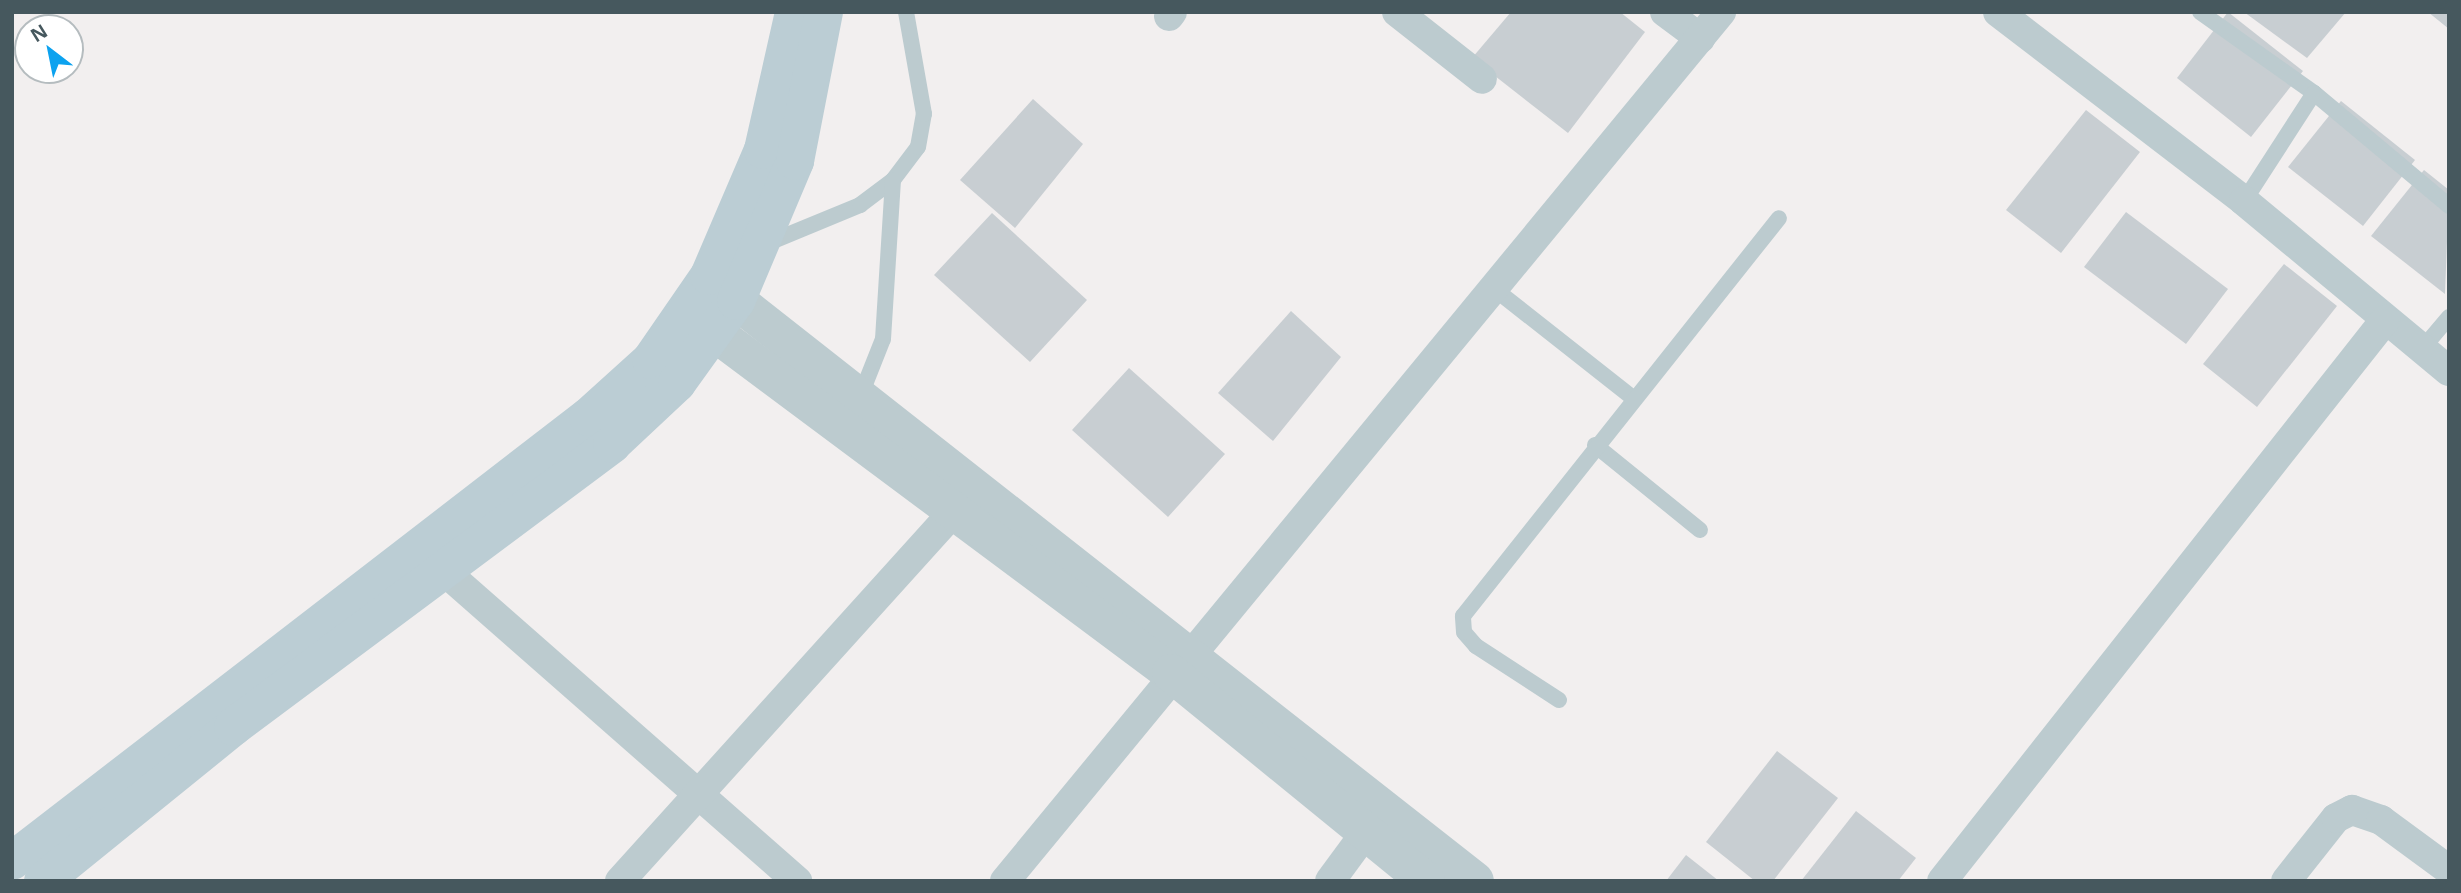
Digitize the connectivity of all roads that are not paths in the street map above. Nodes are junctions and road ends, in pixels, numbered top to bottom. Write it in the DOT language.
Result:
graph roads {
  1 [pos="794,12"];
  2 [pos="824,12"];
  3 [pos="906,12"];
  4 [pos="1397,12"];
  5 [pos="1665,12"];
  6 [pos="1721,12"];
  7 [pos="1998,12"];
  8 [pos="2200,12"];
  9 [pos="1700,38"];
  10 [pos="1482,79"];
  11 [pos="2314,93"];
  12 [pos="893,180"];
  13 [pos="2244,201"];
  14 [pos="2449,206"];
  15 [pos="1779,218"];
  16 [pos="759,247"];
  17 [pos="1492,287"];
  18 [pos="722,289"];
  19 [pos="2449,317"];
  20 [pos="2385,320"];
  21 [pos="699,322"];
  22 [pos="2422,349"];
  23 [pos="2449,371"];
  24 [pos="860,397"];
  25 [pos="1633,398"];
  26 [pos="1595,445"];
  27 [pos="954,512"];
  28 [pos="1700,530"];
  29 [pos="442,569"];
  30 [pos="1180,663"];
  31 [pos="1559,700"];
  32 [pos="698,794"];
  33 [pos="1366,832"];
  34 [pos="12,861"];
  35 [pos="2449,870"];
  36 [pos="44,881"];
  37 [pos="620,881"];
  38 [pos="797,881"];
  39 [pos="1005,881"];
  40 [pos="1330,881"];
  41 [pos="1426,881"];
  42 [pos="1475,881"];
  43 [pos="1942,881"];
  44 [pos="2286,881"];
  1 -- 18 [label="main road"];
  2 -- 16 [label="main road"];
  3 -- 12 [label="lane"];
  4 -- 10 [label="street"];
  5 -- 9 [label="street"];
  6 -- 9 [label="street"];
  7 -- 13 [label="street"];
  8 -- 11 [label="lane"];
  9 -- 17 [label="street"];
  11 -- 13 [label="lane"];
  11 -- 14 [label="lane"];
  12 -- 16 [label="lane"];
  12 -- 24 [label="lane"];
  13 -- 20 [label="street"];
  15 -- 25 [label="lane"];
  16 -- 18 [label="main road"];
  17 -- 25 [label="lane"];
  17 -- 30 [label="street"];
  18 -- 21 [label="main road"];
  18 -- 24 [label="street"];
  19 -- 22 [label="lane"];
  20 -- 22 [label="street"];
  20 -- 43 [label="street"];
  21 -- 27 [label="street"];
  21 -- 29 [label="main road"];
  21 -- 34 [label="main road"];
  22 -- 23 [label="street"];
  24 -- 30 [label="street"];
  25 -- 26 [label="lane"];
  26 -- 28 [label="lane"];
  26 -- 31 [label="lane"];
  27 -- 30 [label="street"];
  27 -- 32 [label="street"];
  29 -- 32 [label="street"];
  29 -- 36 [label="main road"];
  30 -- 33 [label="street"];
  30 -- 39 [label="street"];
  30 -- 42 [label="street"];
  32 -- 37 [label="street"];
  32 -- 38 [label="street"];
  33 -- 40 [label="street"];
  33 -- 41 [label="street"];
  35 -- 44 [label="street"];
}
